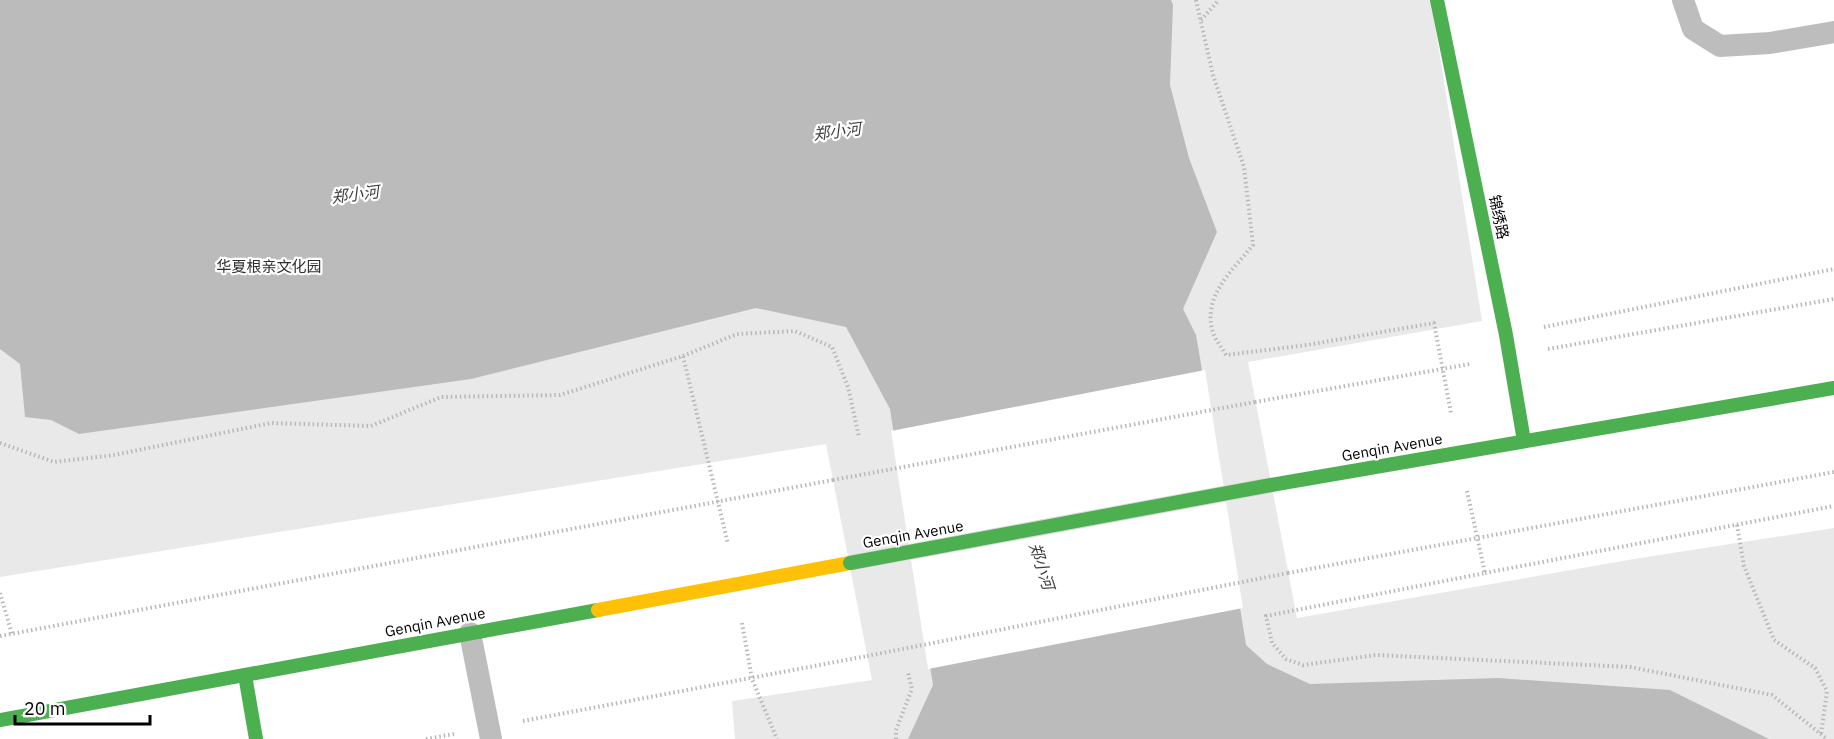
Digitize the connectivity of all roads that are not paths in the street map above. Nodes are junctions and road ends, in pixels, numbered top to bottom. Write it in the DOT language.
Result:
graph roads {
  1 [pos="1437,0"];
  2 [pos="1683,0"];
  3 [pos="1834,32"];
  4 [pos="1834,388"];
  5 [pos="1524,441"];
  6 [pos="470,633"];
  7 [pos="245,675"];
  8 [pos="0,720"];
  9 [pos="490,733"];
  10 [pos="256,739"];
  1 -- 5 [label="main road, 锦绣路"];
  2 -- 3 [label="lane"];
  4 -- 5 [label="main road, Genqin Avenue"];
  5 -- 6 [label="main road, Genqin Avenue, bridge"];
  6 -- 7 [label="main road, Genqin Avenue"];
  6 -- 9 [label="lane"];
  7 -- 8 [label="main road, Genqin Avenue"];
  7 -- 10 [label="main road"];
}
